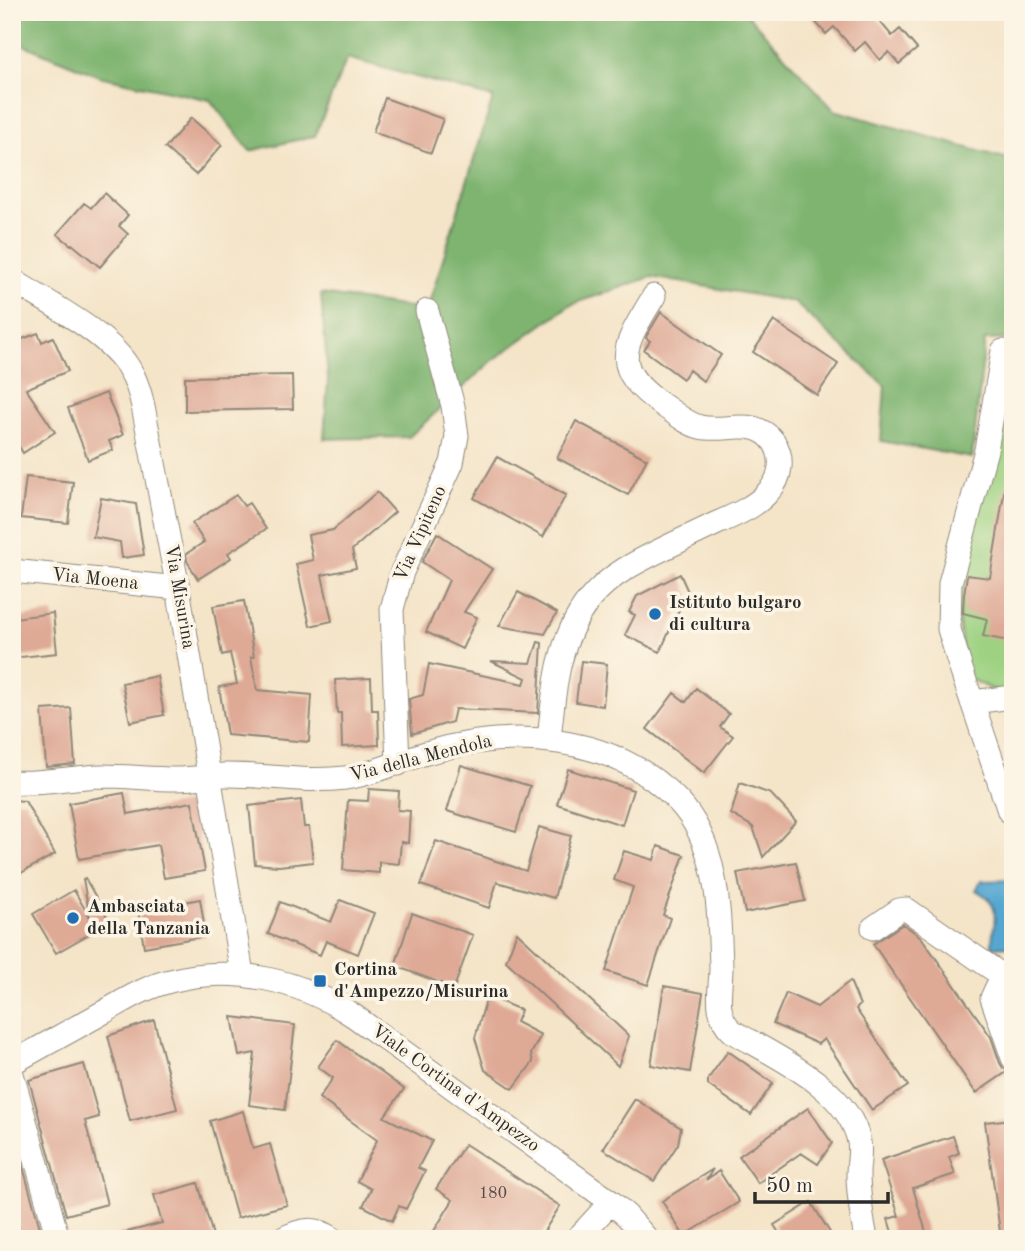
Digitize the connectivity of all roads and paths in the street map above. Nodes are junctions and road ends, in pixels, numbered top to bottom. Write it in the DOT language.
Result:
graph roads {
  1 [pos="12,280"];
  2 [pos="654,296"];
  3 [pos="427,311"];
  4 [pos="1003,351"];
  5 [pos="12,571"];
  6 [pos="178,588"];
  7 [pos="1013,697"];
  8 [pos="972,702"];
  9 [pos="549,740"];
  10 [pos="398,764"];
  11 [pos="209,776"];
  12 [pos="12,782"];
  13 [pos="1013,816"];
  14 [pos="873,928"];
  15 [pos="242,974"];
  16 [pos="1012,982"];
  17 [pos="1013,1058"];
  18 [pos="12,1063"];
  19 [pos="12,1074"];
  20 [pos="611,1202"];
  21 [pos="58,1239"];
  22 [pos="282,1239"];
  23 [pos="333,1239"];
  24 [pos="577,1239"];
  25 [pos="647,1239"];
  26 [pos="866,1239"];
  1 -- 6 [label="street, Via Misurina"];
  2 -- 9 [label="street"];
  3 -- 10 [label="street, Via Vipiteno"];
  4 -- 8 [label="street"];
  5 -- 6 [label="street, Via Moena"];
  6 -- 11 [label="street, Via Misurina"];
  7 -- 8 [label="street"];
  8 -- 13 [label="street"];
  9 -- 10 [label="street, Via della Mendola"];
  9 -- 26 [label="street, Via della Mendola"];
  10 -- 11 [label="street, Via della Mendola"];
  11 -- 12 [label="street, Via della Mendola"];
  11 -- 15 [label="street, Via Misurina"];
  14 -- 16 [label="street"];
  15 -- 18 [label="street, Viale Cortina d'Ampezzo"];
  15 -- 20 [label="street, Viale Cortina d'Ampezzo"];
  16 -- 17 [label="street"];
  19 -- 21 [label="street"];
  20 -- 24 [label="street"];
  20 -- 25 [label="street, Viale Cortina d'Ampezzo"];
  22 -- 23 [label="street"];
}
